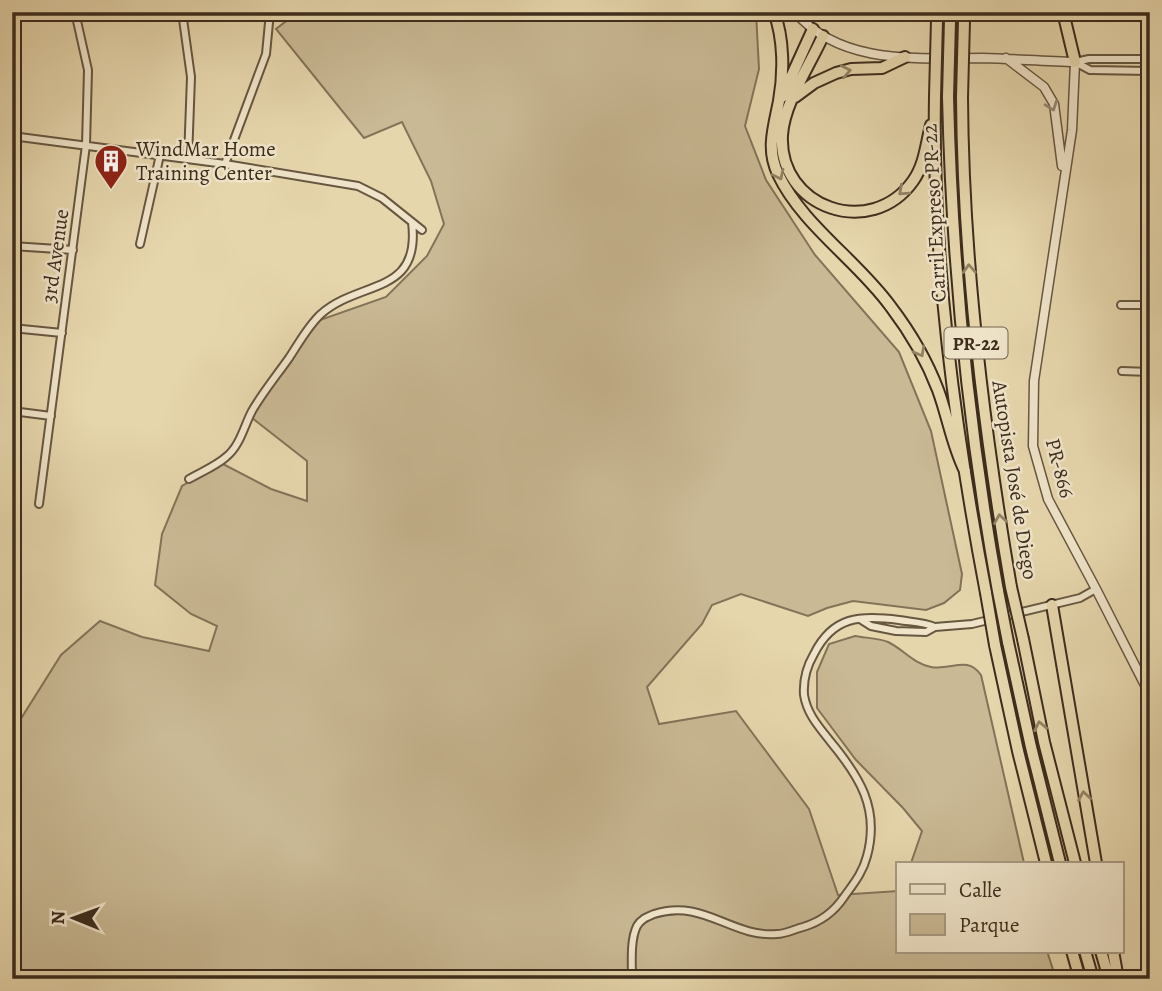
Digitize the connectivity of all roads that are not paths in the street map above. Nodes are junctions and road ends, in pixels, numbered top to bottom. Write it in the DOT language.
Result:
graph roads {
  1 [pos="75,12"];
  2 [pos="182,12"];
  3 [pos="270,12"];
  4 [pos="774,12"];
  5 [pos="795,12"];
  6 [pos="1063,12"];
  7 [pos="937,16"];
  8 [pos="950,16"];
  9 [pos="964,16"];
  10 [pos="813,30"];
  11 [pos="824,36"];
  12 [pos="905,57"];
  13 [pos="1006,58"];
  14 [pos="1150,60"];
  15 [pos="1075,62"];
  16 [pos="1150,71"];
  17 [pos="793,99"];
  18 [pos="779,102"];
  19 [pos="935,102"];
  20 [pos="12,136"];
  21 [pos="86,145"];
  22 [pos="160,155"];
  23 [pos="188,159"];
  24 [pos="225,164"];
  25 [pos="1063,180"];
  26 [pos="412,222"];
  27 [pos="422,230"];
  28 [pos="140,244"];
  29 [pos="12,246"];
  30 [pos="74,250"];
  31 [pos="1121,304"];
  32 [pos="1150,305"];
  33 [pos="12,328"];
  34 [pos="62,332"];
  35 [pos="1122,371"];
  36 [pos="1150,372"];
  37 [pos="12,411"];
  38 [pos="51,416"];
  39 [pos="965,471"];
  40 [pos="189,479"];
  41 [pos="39,504"];
  42 [pos="1096,589"];
  43 [pos="1052,605"];
  44 [pos="860,619"];
  45 [pos="935,627"];
  46 [pos="1150,695"];
  47 [pos="1046,862"];
  48 [pos="1060,862"];
  49 [pos="1075,862"];
  50 [pos="1096,862"];
  51 [pos="1073,953"];
  52 [pos="1085,953"];
  53 [pos="1102,953"];
  54 [pos="1112,953"];
  55 [pos="632,979"];
  56 [pos="1080,979"];
  57 [pos="1093,979"];
  58 [pos="1109,979"];
  59 [pos="1118,979"];
  1 -- 21 [label="street, 3rd Avenue"];
  2 -- 23 [label="street"];
  3 -- 24 [label="street"];
  4 -- 18 [label="highway"];
  5 -- 10 [label="street"];
  6 -- 15 [label="highway"];
  7 -- 19 [label="highway, PR-22, bridge"];
  8 -- 48 [label="highway, Carril Expreso PR-22, bridge"];
  49 -- 9 [label="highway, Autopista José de Diego / PR-22, one-way, bridge"];
  10 -- 11 [label="street"];
  10 -- 18 [label="highway"];
  11 -- 12 [label="street"];
  11 -- 17 [label="highway"];
  12 -- 13 [label="street"];
  17 -- 12 [label="highway, one-way"];
  13 -- 15 [label="street"];
  13 -- 25 [label="street, one-way"];
  14 -- 15 [label="street"];
  15 -- 16 [label="street"];
  15 -- 25 [label="street, PR-866 / PR-866"];
  19 -- 17 [label="highway, one-way"];
  18 -- 39 [label="highway, one-way"];
  19 -- 39 [label="highway, PR-22"];
  20 -- 21 [label="street"];
  21 -- 22 [label="street"];
  21 -- 30 [label="street, 3rd Avenue"];
  22 -- 23 [label="street"];
  22 -- 28 [label="street"];
  23 -- 24 [label="street"];
  24 -- 26 [label="street"];
  25 -- 42 [label="street, PR-866 / PR-866"];
  26 -- 27 [label="street"];
  26 -- 40 [label="street"];
  29 -- 30 [label="street"];
  30 -- 34 [label="street, 3rd Avenue"];
  31 -- 32 [label="street"];
  33 -- 34 [label="street"];
  34 -- 38 [label="street, 3rd Avenue"];
  35 -- 36 [label="street"];
  37 -- 38 [label="street"];
  38 -- 41 [label="street, 3rd Avenue"];
  39 -- 47 [label="highway, PR-22, bridge"];
  42 -- 43 [label="street"];
  42 -- 46 [label="street, PR-866 / PR-866"];
  43 -- 45 [label="street"];
  50 -- 43 [label="highway, one-way"];
  44 -- 45 [label="street"];
  44 -- 45 [label="street"];
  44 -- 55 [label="street"];
  51 -- 56 [label="highway"];
  52 -- 57 [label="highway"];
  53 -- 58 [label="highway"];
  54 -- 59 [label="highway"];
}
